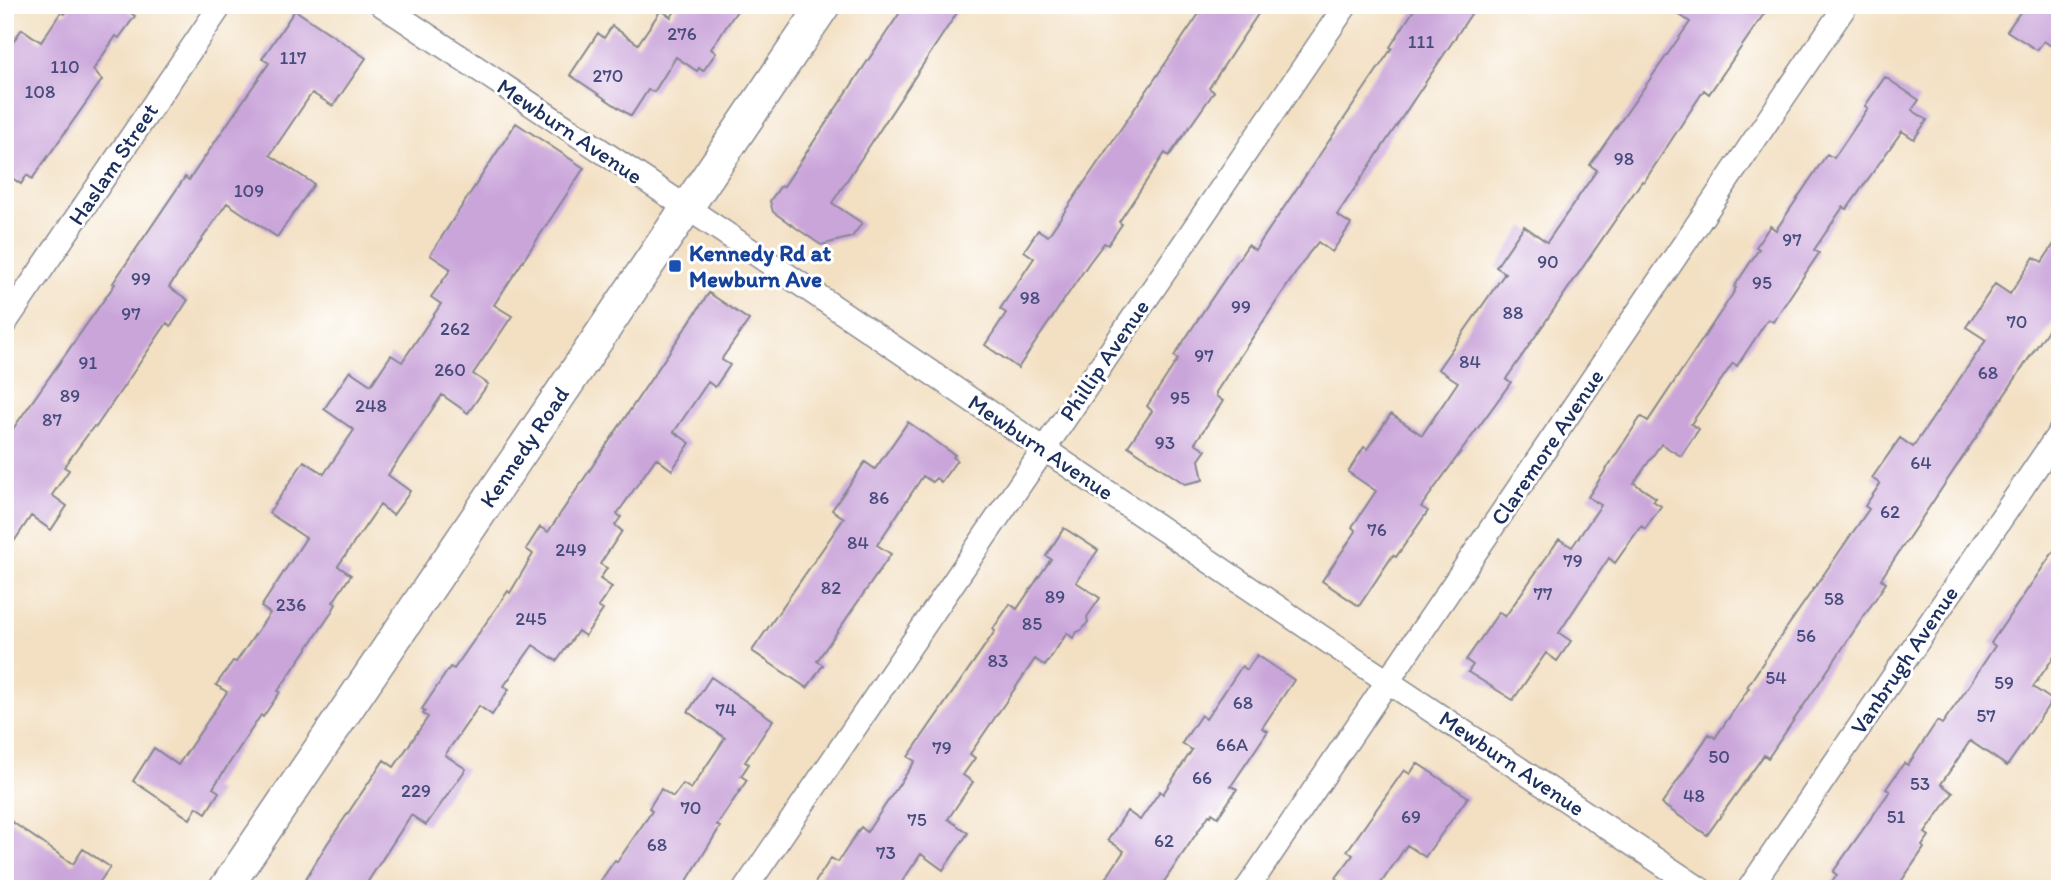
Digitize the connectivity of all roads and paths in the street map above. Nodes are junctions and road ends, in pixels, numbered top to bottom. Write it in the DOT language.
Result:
graph roads {
  1 [pos="220,5"];
  2 [pos="382,5"];
  3 [pos="824,5"];
  4 [pos="1346,5"];
  5 [pos="1846,5"];
  6 [pos="687,207"];
  7 [pos="5,323"];
  8 [pos="2060,432"];
  9 [pos="1043,450"];
  10 [pos="1388,681"];
  11 [pos="225,889"];
  12 [pos="745,889"];
  13 [pos="1247,889"];
  14 [pos="1700,889"];
  15 [pos="1749,889"];
  1 -- 7 [label="street, Haslam Street"];
  2 -- 6 [label="street, Mewburn Avenue"];
  3 -- 6 [label="street, Kennedy Road"];
  4 -- 9 [label="street, Phillip Avenue"];
  5 -- 10 [label="street, Claremore Avenue"];
  6 -- 9 [label="street, Mewburn Avenue"];
  6 -- 11 [label="street, Kennedy Road"];
  8 -- 15 [label="street, Vanbrugh Avenue"];
  9 -- 10 [label="street, Mewburn Avenue"];
  9 -- 12 [label="street, Phillip Avenue"];
  10 -- 13 [label="street, Claremore Avenue"];
  10 -- 14 [label="street, Mewburn Avenue"];
}
